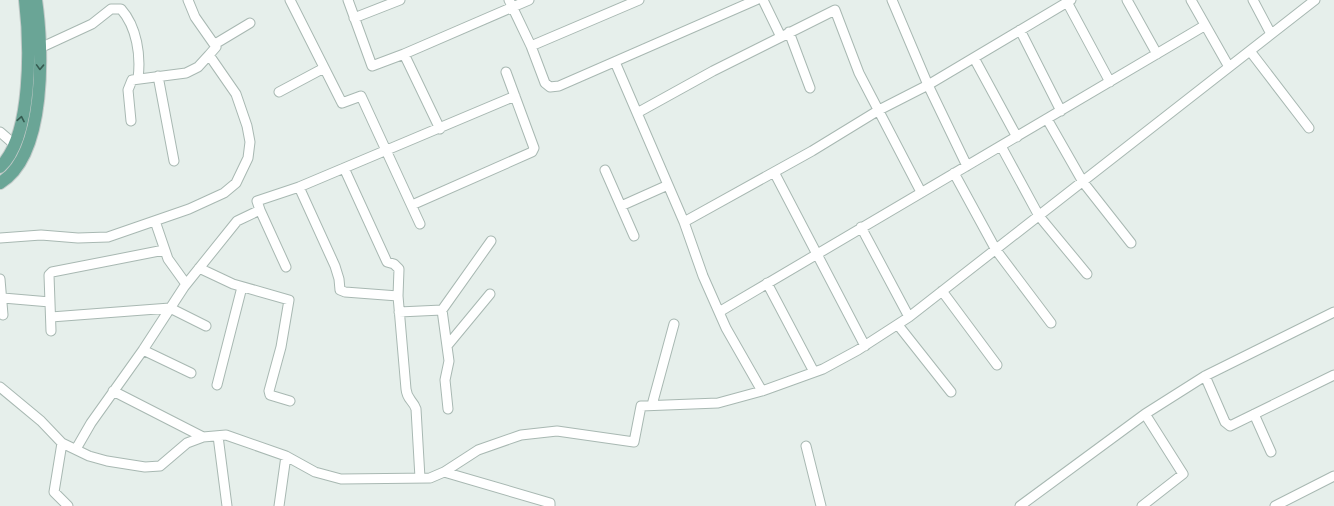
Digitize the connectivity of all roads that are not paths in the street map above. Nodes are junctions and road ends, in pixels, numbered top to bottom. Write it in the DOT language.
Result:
graph roads {
  1 [pos="25,0"];
  2 [pos="36,0"];
  3 [pos="188,0"];
  4 [pos="290,0"];
  5 [pos="348,0"];
  6 [pos="400,0"];
  7 [pos="529,0"];
  8 [pos="639,0"];
  9 [pos="756,0"];
  10 [pos="763,0"];
  11 [pos="1127,0"];
  12 [pos="1191,0"];
  13 [pos="1253,0"];
  14 [pos="894,1"];
  15 [pos="1069,1"];
  16 [pos="1312,1"];
  17 [pos="511,4"];
  18 [pos="354,18"];
  19 [pos="250,23"];
  20 [pos="1204,26"];
  21 [pos="1020,30"];
  22 [pos="1271,34"];
  23 [pos="785,35"];
  24 [pos="215,44"];
  25 [pos="531,46"];
  26 [pos="40,48"];
  27 [pos="1250,50"];
  28 [pos="404,54"];
  29 [pos="1157,54"];
  30 [pos="209,55"];
  31 [pos="974,58"];
  32 [pos="615,62"];
  33 [pos="1229,67"];
  34 [pos="324,68"];
  35 [pos="506,72"];
  36 [pos="158,76"];
  37 [pos="138,78"];
  38 [pos="1110,82"];
  39 [pos="928,85"];
  40 [pos="810,88"];
  41 [pos="279,92"];
  42 [pos="515,96"];
  43 [pos="879,110"];
  44 [pos="1061,111"];
  45 [pos="637,113"];
  46 [pos="1047,119"];
  47 [pos="131,121"];
  48 [pos="1309,128"];
  49 [pos="440,129"];
  50 [pos="0,132"];
  51 [pos="1016,137"];
  52 [pos="15,145"];
  53 [pos="1001,146"];
  54 [pos="387,150"];
  55 [pos="174,161"];
  56 [pos="0,166"];
  57 [pos="967,166"];
  58 [pos="344,168"];
  59 [pos="605,170"];
  60 [pos="774,172"];
  61 [pos="954,173"];
  62 [pos="1083,182"];
  63 [pos="0,183"];
  64 [pos="668,185"];
  65 [pos="299,187"];
  66 [pos="921,192"];
  67 [pos="412,205"];
  68 [pos="621,206"];
  69 [pos="260,210"];
  70 [pos="1039,216"];
  71 [pos="155,221"];
  72 [pos="684,222"];
  73 [pos="420,224"];
  74 [pos="861,227"];
  75 [pos="634,236"];
  76 [pos="0,238"];
  77 [pos="491,241"];
  78 [pos="1131,243"];
  79 [pos="164,250"];
  80 [pos="996,250"];
  81 [pos="817,253"];
  82 [pos="199,268"];
  83 [pos="286,268"];
  84 [pos="1087,274"];
  85 [pos="0,279"];
  86 [pos="767,283"];
  87 [pos="186,284"];
  88 [pos="242,287"];
  89 [pos="942,292"];
  90 [pos="490,294"];
  91 [pos="398,296"];
  92 [pos="3,298"];
  93 [pos="50,302"];
  94 [pos="170,308"];
  95 [pos="442,310"];
  96 [pos="399,312"];
  97 [pos="719,312"];
  98 [pos="1334,312"];
  99 [pos="3,315"];
  100 [pos="51,317"];
  101 [pos="909,317"];
  102 [pos="1051,323"];
  103 [pos="674,324"];
  104 [pos="898,325"];
  105 [pos="206,326"];
  106 [pos="51,331"];
  107 [pos="447,346"];
  108 [pos="865,346"];
  109 [pos="143,350"];
  110 [pos="997,365"];
  111 [pos="814,372"];
  112 [pos="191,373"];
  113 [pos="1205,376"];
  114 [pos="1334,376"];
  115 [pos="217,385"];
  116 [pos="0,387"];
  117 [pos="113,391"];
  118 [pos="762,391"];
  119 [pos="951,392"];
  120 [pos="290,401"];
  121 [pos="652,405"];
  122 [pos="448,409"];
  123 [pos="1145,414"];
  124 [pos="1254,414"];
  125 [pos="218,436"];
  126 [pos="203,437"];
  127 [pos="62,443"];
  128 [pos="806,446"];
  129 [pos="76,449"];
  130 [pos="1271,452"];
  131 [pos="286,456"];
  132 [pos="444,472"];
  133 [pos="1334,476"];
  134 [pos="420,478"];
  135 [pos="68,506"];
  136 [pos="227,506"];
  137 [pos="279,506"];
  138 [pos="550,506"];
  139 [pos="821,506"];
  140 [pos="1020,506"];
  141 [pos="1142,506"];
  142 [pos="1275,506"];
  52 -- 1 [label="main road, one-way"];
  2 -- 26 [label="main road"];
  3 -- 24 [label="street"];
  4 -- 34 [label="street"];
  5 -- 18 [label="street"];
  6 -- 18 [label="street"];
  7 -- 17 [label="street"];
  8 -- 25 [label="street"];
  9 -- 32 [label="street"];
  10 -- 23 [label="street"];
  11 -- 29 [label="street"];
  12 -- 20 [label="street"];
  13 -- 22 [label="street"];
  14 -- 39 [label="street"];
  15 -- 21 [label="street"];
  15 -- 38 [label="street"];
  16 -- 22 [label="street"];
  17 -- 25 [label="street"];
  17 -- 28 [label="street"];
  18 -- 28 [label="street"];
  19 -- 24 [label="street"];
  20 -- 29 [label="street"];
  20 -- 33 [label="street"];
  21 -- 31 [label="street"];
  21 -- 44 [label="street"];
  22 -- 27 [label="street"];
  23 -- 40 [label="street"];
  23 -- 43 [label="street"];
  23 -- 45 [label="street"];
  24 -- 30 [label="street"];
  25 -- 32 [label="street"];
  26 -- 37 [label="street"];
  26 -- 63 [label="main road, one-way"];
  27 -- 33 [label="street"];
  27 -- 48 [label="street"];
  28 -- 49 [label="street"];
  29 -- 38 [label="street"];
  30 -- 36 [label="street"];
  30 -- 71 [label="street"];
  31 -- 39 [label="street"];
  31 -- 51 [label="street"];
  32 -- 45 [label="street"];
  33 -- 62 [label="street"];
  34 -- 41 [label="street"];
  34 -- 54 [label="street"];
  35 -- 42 [label="street"];
  36 -- 37 [label="street"];
  36 -- 55 [label="street"];
  37 -- 47 [label="street"];
  38 -- 44 [label="street"];
  39 -- 43 [label="street"];
  39 -- 57 [label="street"];
  42 -- 49 [label="street"];
  42 -- 67 [label="street"];
  43 -- 60 [label="street"];
  43 -- 66 [label="street"];
  44 -- 46 [label="street"];
  45 -- 64 [label="street"];
  46 -- 51 [label="street"];
  46 -- 62 [label="street"];
  49 -- 54 [label="street"];
  50 -- 52 [label="street"];
  51 -- 53 [label="street"];
  52 -- 56 [label="main road"];
  53 -- 57 [label="street"];
  53 -- 70 [label="street"];
  54 -- 58 [label="street"];
  54 -- 67 [label="street"];
  57 -- 61 [label="street"];
  58 -- 65 [label="street"];
  58 -- 91 [label="street"];
  59 -- 68 [label="street"];
  60 -- 72 [label="street"];
  60 -- 81 [label="street"];
  61 -- 66 [label="street"];
  61 -- 80 [label="street"];
  62 -- 70 [label="street"];
  62 -- 78 [label="street"];
  64 -- 68 [label="street"];
  64 -- 72 [label="street"];
  65 -- 69 [label="street"];
  65 -- 91 [label="street"];
  66 -- 74 [label="street"];
  67 -- 73 [label="street"];
  68 -- 75 [label="street"];
  69 -- 82 [label="street"];
  69 -- 83 [label="street"];
  70 -- 80 [label="street"];
  70 -- 84 [label="street"];
  71 -- 76 [label="street"];
  71 -- 79 [label="street"];
  72 -- 97 [label="street"];
  74 -- 81 [label="street"];
  74 -- 101 [label="street"];
  77 -- 95 [label="street"];
  79 -- 87 [label="street"];
  79 -- 93 [label="street"];
  80 -- 89 [label="street"];
  80 -- 102 [label="street"];
  81 -- 86 [label="street"];
  81 -- 108 [label="street"];
  82 -- 87 [label="street"];
  82 -- 88 [label="street"];
  85 -- 92 [label="street"];
  86 -- 97 [label="street"];
  86 -- 111 [label="street"];
  87 -- 94 [label="street"];
  88 -- 115 [label="street"];
  88 -- 120 [label="street"];
  89 -- 101 [label="street"];
  89 -- 110 [label="street"];
  90 -- 107 [label="street"];
  91 -- 96 [label="street"];
  92 -- 93 [label="street"];
  92 -- 99 [label="street"];
  93 -- 100 [label="street"];
  94 -- 100 [label="street"];
  94 -- 105 [label="street"];
  94 -- 109 [label="street"];
  95 -- 96 [label="street"];
  95 -- 107 [label="street"];
  96 -- 134 [label="street"];
  97 -- 118 [label="street"];
  98 -- 113 [label="street"];
  100 -- 106 [label="street"];
  101 -- 104 [label="street"];
  103 -- 121 [label="street"];
  104 -- 108 [label="street"];
  104 -- 119 [label="street"];
  107 -- 122 [label="street"];
  108 -- 111 [label="street"];
  109 -- 112 [label="street"];
  109 -- 117 [label="street"];
  111 -- 118 [label="street"];
  113 -- 123 [label="street"];
  113 -- 124 [label="street"];
  114 -- 124 [label="street"];
  116 -- 127 [label="street"];
  117 -- 126 [label="street"];
  117 -- 129 [label="street"];
  118 -- 121 [label="street"];
  121 -- 132 [label="street"];
  123 -- 140 [label="street"];
  123 -- 141 [label="street"];
  124 -- 130 [label="street"];
  125 -- 126 [label="street"];
  125 -- 131 [label="street"];
  125 -- 136 [label="street"];
  126 -- 129 [label="street"];
  127 -- 129 [label="street"];
  127 -- 135 [label="street"];
  128 -- 139 [label="street"];
  131 -- 134 [label="street"];
  131 -- 137 [label="street"];
  132 -- 134 [label="street"];
  132 -- 138 [label="street"];
  133 -- 142 [label="street"];
}
